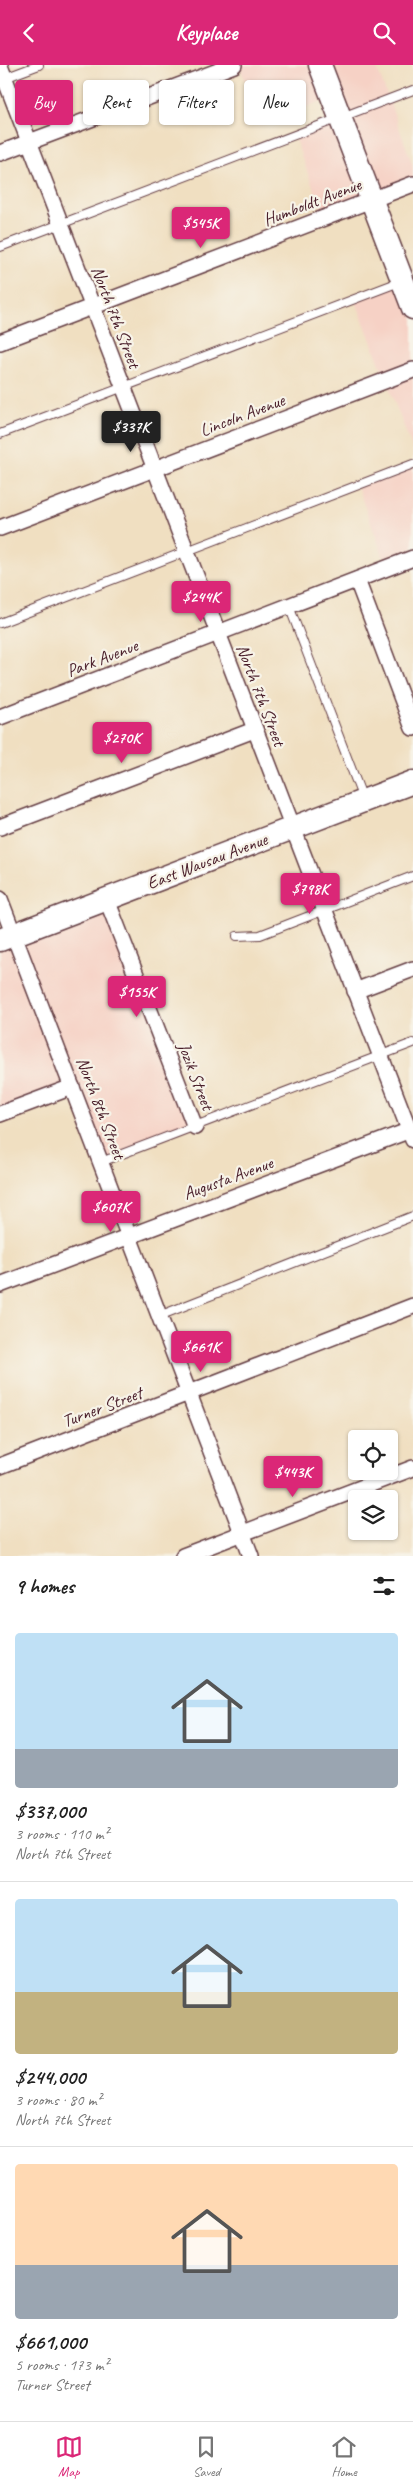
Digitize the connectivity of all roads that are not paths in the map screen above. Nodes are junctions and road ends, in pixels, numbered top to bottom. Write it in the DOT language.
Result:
graph roads {
  1 [pos="38,65"];
  2 [pos="234,65"];
  3 [pos="320,65"];
  4 [pos="2,75"];
  5 [pos="413,91"];
  6 [pos="341,118"];
  7 [pos="30,142"];
  8 [pos="0,153"];
  9 [pos="413,184"];
  10 [pos="371,199"];
  11 [pos="61,224"];
  12 [pos="0,247"];
  13 [pos="408,279"];
  14 [pos="92,307"];
  15 [pos="413,308"];
  16 [pos="0,342"];
  17 [pos="413,370"];
  18 [pos="122,386"];
  19 [pos="0,434"];
  20 [pos="413,464"];
  21 [pos="154,469"];
  22 [pos="0,528"];
  23 [pos="185,552"];
  24 [pos="413,558"];
  25 [pos="357,580"];
  26 [pos="289,606"];
  27 [pos="0,623"];
  28 [pos="217,634"];
  29 [pos="0,717"];
  30 [pos="413,728"];
  31 [pos="254,730"];
  32 [pos="413,782"];
  33 [pos="364,801"];
  34 [pos="0,827"];
  35 [pos="292,828"];
  36 [pos="413,876"];
  37 [pos="0,899"];
  38 [pos="107,900"];
  39 [pos="324,911"];
  40 [pos="237,936"];
  41 [pos="7,938"];
  42 [pos="413,969"];
  43 [pos="355,991"];
  44 [pos="413,1043"];
  45 [pos="380,1055"];
  46 [pos="72,1087"];
  47 [pos="0,1114"];
  48 [pos="195,1127"];
  49 [pos="412,1133"];
  50 [pos="101,1162"];
  51 [pos="413,1216"];
  52 [pos="128,1235"];
  53 [pos="0,1285"];
  54 [pos="413,1306"];
  55 [pos="159,1317"];
  56 [pos="189,1394"];
  57 [pos="0,1466"];
  58 [pos="413,1468"];
  59 [pos="242,1533"];
  60 [pos="183,1556"];
  61 [pos="251,1556"];
  1 -- 4 [label="lane"];
  2 -- 7 [label="street"];
  3 -- 6 [label="main road"];
  4 -- 7 [label="street, North 7th Street"];
  5 -- 6 [label="lane"];
  6 -- 10 [label="main road"];
  6 -- 11 [label="lane"];
  7 -- 8 [label="street"];
  7 -- 11 [label="street, North 7th Street"];
  9 -- 10 [label="street, Humboldt Avenue"];
  10 -- 13 [label="main road"];
  10 -- 14 [label="street, Humboldt Avenue"];
  11 -- 12 [label="lane"];
  11 -- 14 [label="street, North 7th Street"];
  13 -- 15 [label="main road"];
  13 -- 18 [label="lane"];
  14 -- 16 [label="street, Humboldt Avenue"];
  14 -- 18 [label="street, North 7th Street"];
  17 -- 21 [label="street, Lincoln Avenue"];
  18 -- 19 [label="lane"];
  18 -- 21 [label="street, North 7th Street"];
  20 -- 23 [label="lane"];
  21 -- 22 [label="street, Lincoln Avenue"];
  21 -- 23 [label="street, North 7th Street"];
  23 -- 27 [label="lane"];
  23 -- 28 [label="street, North 7th Street"];
  24 -- 25 [label="street, Park Avenue"];
  25 -- 26 [label="street, Park Avenue"];
  25 -- 30 [label="street"];
  26 -- 28 [label="street, Park Avenue"];
  26 -- 33 [label="lane"];
  28 -- 29 [label="street, Park Avenue"];
  28 -- 31 [label="street, North 7th Street"];
  31 -- 34 [label="street"];
  31 -- 35 [label="street, North 7th Street"];
  32 -- 33 [label="main road, East Wausau Avenue"];
  33 -- 35 [label="main road, East Wausau Avenue"];
  35 -- 38 [label="main road, East Wausau Avenue"];
  35 -- 39 [label="street, North 7th Street"];
  36 -- 39 [label="lane"];
  37 -- 41 [label="street, North 8th Street"];
  38 -- 41 [label="main road, East Wausau Avenue"];
  38 -- 48 [label="street, Jozik Street"];
  39 -- 40 [label="lane"];
  39 -- 43 [label="street, North 7th Street"];
  41 -- 46 [label="street, North 8th Street"];
  42 -- 43 [label="street"];
  43 -- 45 [label="street, North 7th Street"];
  44 -- 45 [label="lane"];
  45 -- 48 [label="lane"];
  45 -- 49 [label="street, North 7th Street"];
  46 -- 47 [label="street"];
  46 -- 50 [label="street, North 8th Street"];
  48 -- 50 [label="lane"];
  49 -- 52 [label="street, Augusta Avenue"];
  50 -- 52 [label="street, North 8th Street"];
  51 -- 55 [label="lane"];
  52 -- 53 [label="street, Augusta Avenue"];
  52 -- 55 [label="street, North 8th Street"];
  54 -- 56 [label="street, Turner Street"];
  55 -- 56 [label="street, North 8th Street"];
  56 -- 57 [label="street, Turner Street"];
  56 -- 59 [label="street, North 8th Street"];
  58 -- 59 [label="street"];
  59 -- 60 [label="street"];
  59 -- 61 [label="street, North 8th Street"];
}
